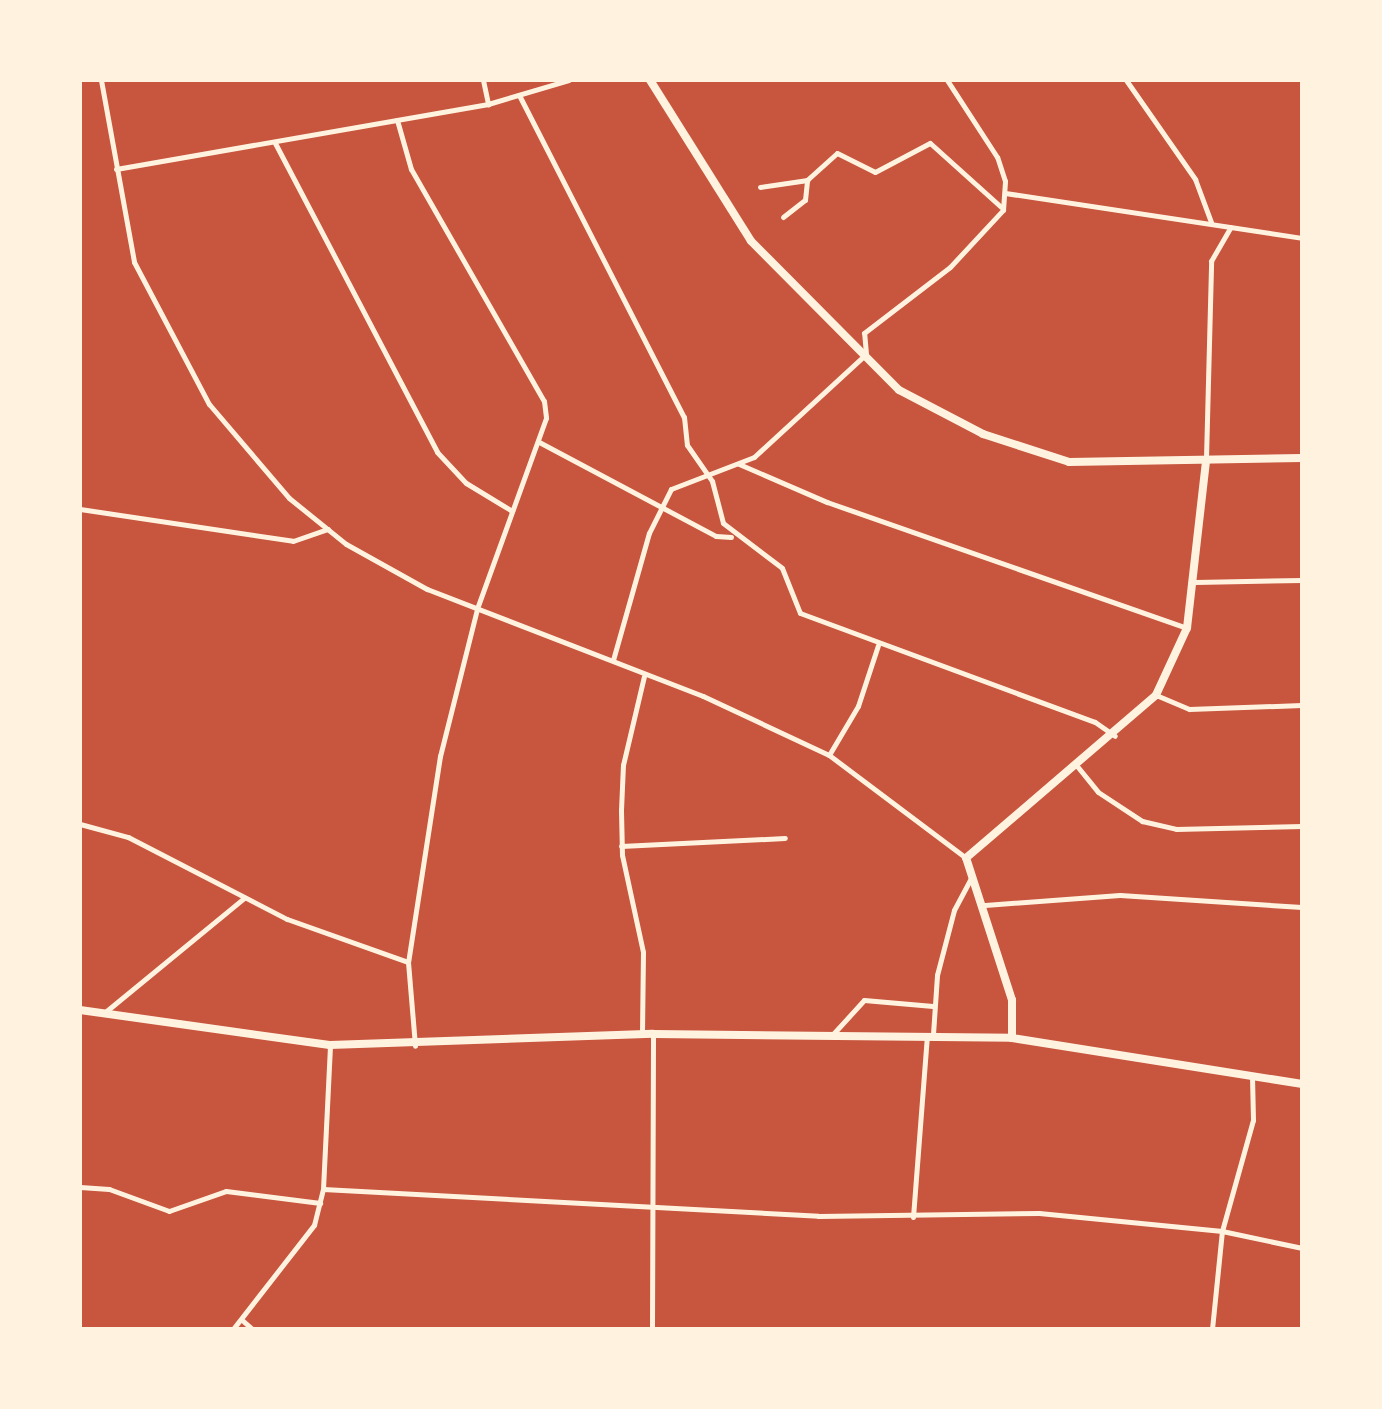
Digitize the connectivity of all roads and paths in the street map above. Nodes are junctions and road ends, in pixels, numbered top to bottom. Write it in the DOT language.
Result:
graph roads {
  1 [pos="101,80"];
  2 [pos="483,80"];
  3 [pos="569,80"];
  4 [pos="650,80"];
  5 [pos="948,80"];
  6 [pos="1126,80"];
  7 [pos="520,95"];
  8 [pos="488,104"];
  9 [pos="397,120"];
  10 [pos="275,143"];
  11 [pos="116,169"];
  12 [pos="808,180"];
  13 [pos="760,188"];
  14 [pos="1005,193"];
  15 [pos="1002,210"];
  16 [pos="783,217"];
  17 [pos="1211,223"];
  18 [pos="1231,228"];
  19 [pos="1302,238"];
  20 [pos="866,354"];
  21 [pos="538,442"];
  22 [pos="1302,458"];
  23 [pos="1206,461"];
  24 [pos="737,463"];
  25 [pos="705,470"];
  26 [pos="661,504"];
  27 [pos="80,509"];
  28 [pos="512,512"];
  29 [pos="328,530"];
  30 [pos="734,536"];
  31 [pos="1302,580"];
  32 [pos="1194,582"];
  33 [pos="477,609"];
  34 [pos="1186,628"];
  35 [pos="878,645"];
  36 [pos="613,660"];
  37 [pos="644,676"];
  38 [pos="1156,696"];
  39 [pos="1302,704"];
  40 [pos="1115,736"];
  41 [pos="829,755"];
  42 [pos="1077,766"];
  43 [pos="80,824"];
  44 [pos="1302,826"];
  45 [pos="785,838"];
  46 [pos="621,846"];
  47 [pos="966,858"];
  48 [pos="973,876"];
  49 [pos="246,897"];
  50 [pos="985,905"];
  51 [pos="1302,907"];
  52 [pos="408,962"];
  53 [pos="932,1006"];
  54 [pos="80,1010"];
  55 [pos="104,1014"];
  56 [pos="834,1034"];
  57 [pos="930,1034"];
  58 [pos="648,1035"];
  59 [pos="1012,1038"];
  60 [pos="330,1045"];
  61 [pos="415,1046"];
  62 [pos="1252,1076"];
  63 [pos="1302,1084"];
  64 [pos="80,1187"];
  65 [pos="324,1189"];
  66 [pos="320,1203"];
  67 [pos="651,1204"];
  68 [pos="913,1216"];
  69 [pos="1222,1231"];
  70 [pos="1302,1248"];
  71 [pos="242,1320"];
  72 [pos="233,1329"];
  73 [pos="252,1329"];
  74 [pos="652,1329"];
  75 [pos="1212,1329"];
  1 -- 11 [label="street"];
  2 -- 8 [label="street"];
  3 -- 7 [label="street"];
  4 -- 20 [label="street"];
  5 -- 14 [label="street"];
  6 -- 17 [label="street"];
  7 -- 8 [label="street"];
  7 -- 25 [label="street"];
  8 -- 9 [label="street"];
  9 -- 10 [label="street"];
  9 -- 21 [label="street"];
  10 -- 11 [label="street"];
  10 -- 28 [label="street"];
  11 -- 29 [label="street"];
  12 -- 13 [label="street"];
  12 -- 15 [label="street"];
  12 -- 16 [label="street"];
  14 -- 15 [label="street"];
  14 -- 17 [label="street"];
  15 -- 20 [label="street"];
  17 -- 18 [label="street"];
  18 -- 19 [label="street"];
  18 -- 23 [label="street"];
  20 -- 23 [label="street"];
  20 -- 24 [label="street"];
  21 -- 26 [label="street"];
  21 -- 28 [label="street"];
  22 -- 23 [label="street"];
  23 -- 32 [label="street"];
  24 -- 25 [label="street"];
  24 -- 34 [label="street"];
  25 -- 26 [label="street"];
  25 -- 30 [label="street"];
  26 -- 30 [label="street"];
  26 -- 36 [label="street"];
  27 -- 29 [label="street"];
  28 -- 33 [label="street"];
  29 -- 33 [label="street"];
  30 -- 35 [label="street"];
  31 -- 32 [label="street"];
  32 -- 34 [label="street"];
  33 -- 36 [label="street"];
  33 -- 52 [label="street"];
  34 -- 38 [label="street"];
  35 -- 40 [label="street"];
  35 -- 41 [label="street"];
  36 -- 37 [label="street"];
  37 -- 41 [label="street"];
  37 -- 46 [label="street"];
  38 -- 39 [label="street"];
  38 -- 40 [label="street"];
  40 -- 42 [label="street"];
  41 -- 47 [label="street"];
  42 -- 44 [label="street"];
  42 -- 47 [label="street"];
  43 -- 49 [label="street"];
  45 -- 46 [label="street"];
  46 -- 58 [label="street"];
  47 -- 48 [label="street"];
  48 -- 50 [label="street"];
  48 -- 53 [label="street"];
  49 -- 52 [label="street"];
  49 -- 55 [label="street"];
  50 -- 51 [label="street"];
  50 -- 59 [label="street"];
  52 -- 61 [label="street"];
  53 -- 56 [label="street"];
  53 -- 57 [label="street"];
  54 -- 55 [label="street"];
  55 -- 60 [label="street"];
  56 -- 57 [label="street"];
  56 -- 58 [label="street"];
  57 -- 59 [label="street"];
  57 -- 68 [label="street"];
  58 -- 61 [label="street"];
  58 -- 67 [label="street"];
  59 -- 62 [label="street"];
  60 -- 61 [label="street"];
  60 -- 65 [label="street"];
  62 -- 63 [label="street"];
  62 -- 69 [label="street"];
  64 -- 66 [label="street"];
  65 -- 66 [label="street"];
  65 -- 67 [label="street"];
  66 -- 71 [label="street"];
  67 -- 68 [label="street"];
  67 -- 74 [label="street"];
  68 -- 69 [label="street"];
  69 -- 70 [label="street"];
  69 -- 75 [label="street"];
  71 -- 72 [label="street"];
  71 -- 73 [label="street"];
}
